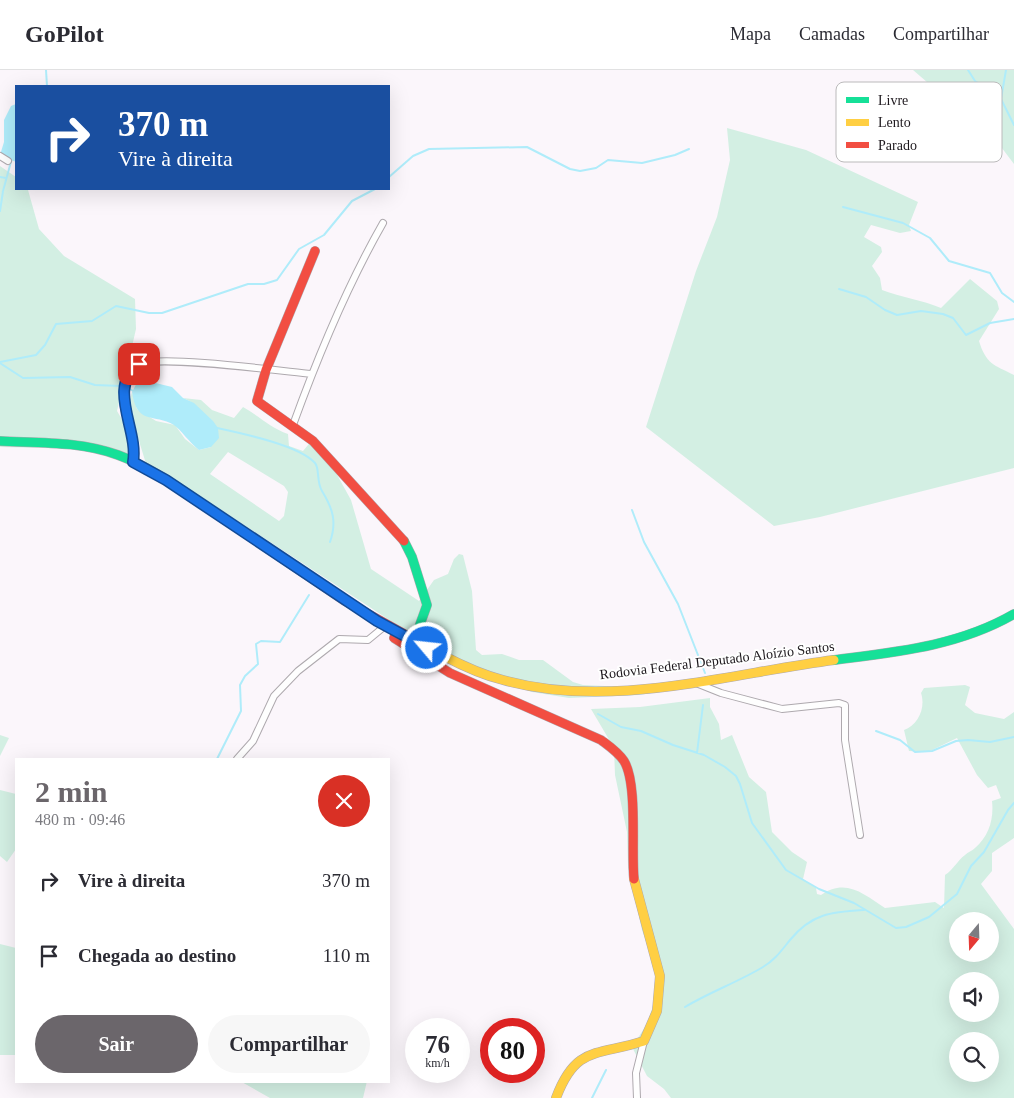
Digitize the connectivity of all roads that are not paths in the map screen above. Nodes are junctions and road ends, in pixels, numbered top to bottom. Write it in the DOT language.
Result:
graph roads {
  1 [pos="0,156"];
  2 [pos="8,161"];
  3 [pos="384,222"];
  4 [pos="315,251"];
  5 [pos="266,370"];
  6 [pos="311,374"];
  7 [pos="293,425"];
  8 [pos="0,442"];
  9 [pos="133,462"];
  10 [pos="1014,614"];
  11 [pos="385,626"];
  12 [pos="408,641"];
  13 [pos="690,680"];
  14 [pos="238,758"];
  15 [pos="860,835"];
  16 [pos="644,1041"];
  17 [pos="556,1098"];
  18 [pos="637,1098"];
  1 -- 2 [label="street"];
  3 -- 6 [label="street"];
  4 -- 5 [label="main road"];
  5 -- 6 [label="street"];
  5 -- 7 [label="main road"];
  5 -- 9 [label="street"];
  6 -- 7 [label="street"];
  7 -- 12 [label="main road"];
  8 -- 9 [label="main road, Rodovia Federal Deputado Aloízio Santos"];
  9 -- 11 [label="main road, Rodovia Federal Deputado Aloízio Santos"];
  10 -- 13 [label="main road, Rodovia Federal Deputado Aloízio Santos"];
  11 -- 12 [label="main road, Rodovia Federal Deputado Aloízio Santos"];
  11 -- 14 [label="street"];
  12 -- 13 [label="main road, Rodovia Federal Deputado Aloízio Santos"];
  12 -- 16 [label="main road"];
  13 -- 15 [label="street"];
  16 -- 17 [label="main road"];
  16 -- 18 [label="street"];
}
